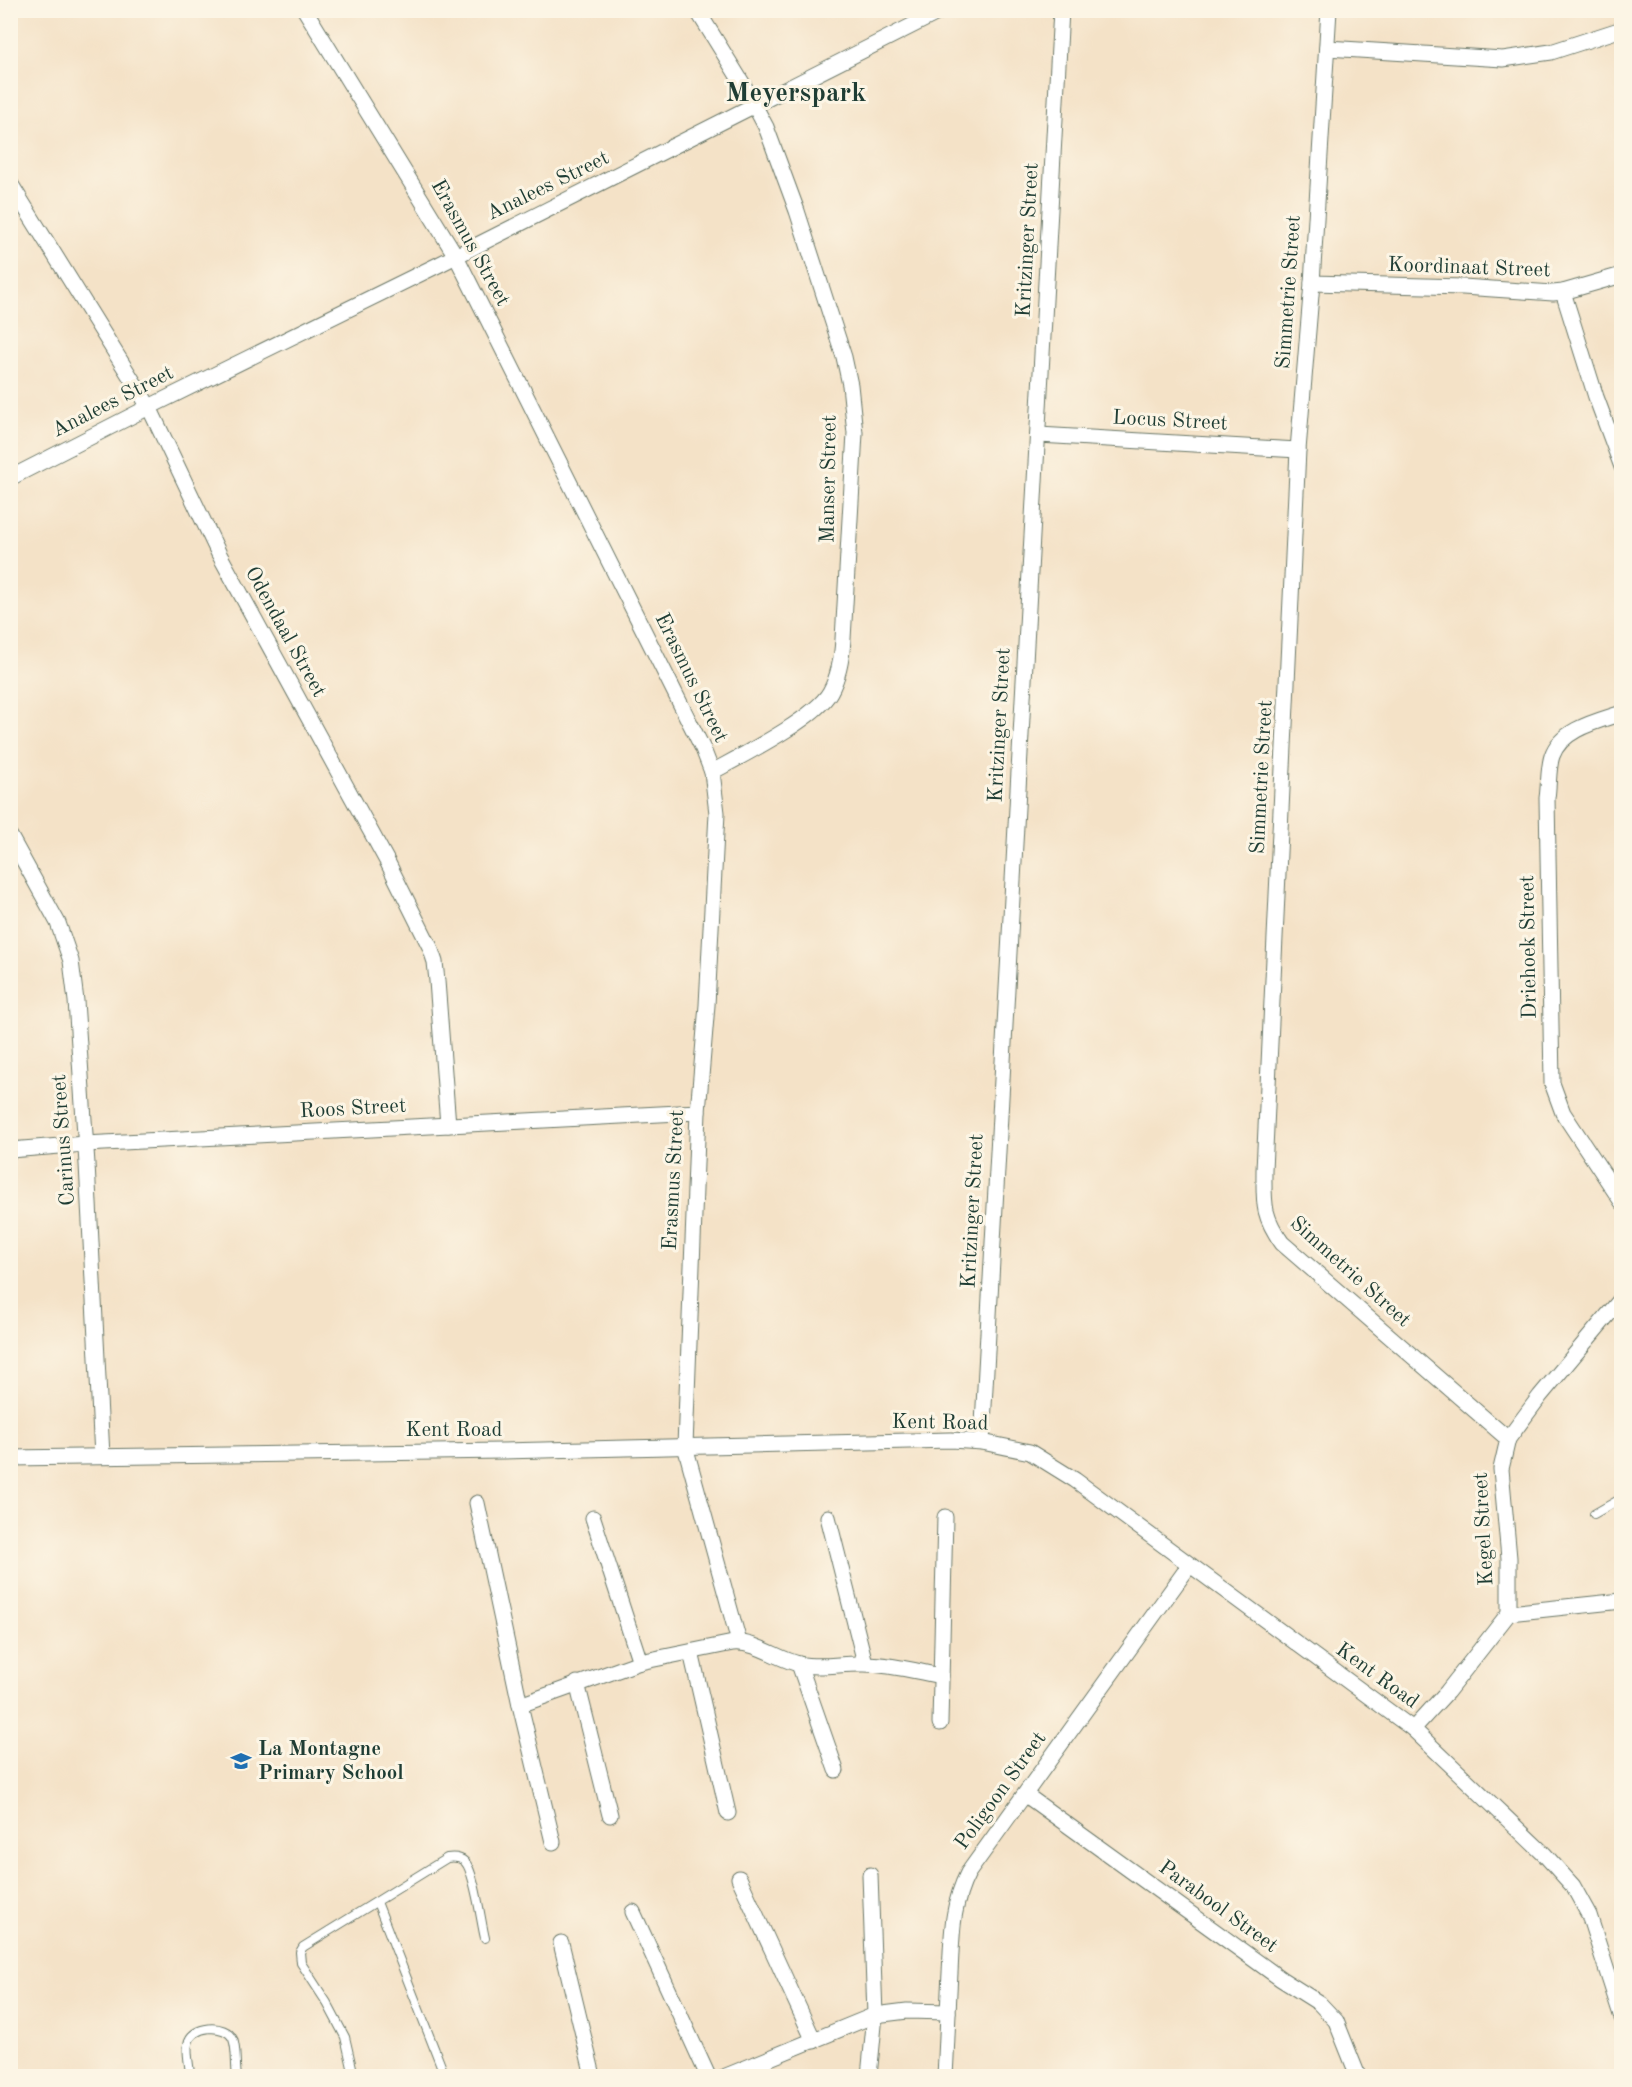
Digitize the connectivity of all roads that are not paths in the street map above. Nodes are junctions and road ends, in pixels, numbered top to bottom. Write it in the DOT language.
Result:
graph roads {
  1 [pos="305,10"];
  2 [pos="697,10"];
  3 [pos="944,10"];
  4 [pos="1061,10"];
  5 [pos="1329,10"];
  6 [pos="1622,29"];
  7 [pos="1327,48"];
  8 [pos="755,106"];
  9 [pos="10,183"];
  10 [pos="456,256"];
  11 [pos="1622,275"];
  12 [pos="1312,283"];
  13 [pos="1563,292"];
  14 [pos="149,407"];
  15 [pos="1039,435"];
  16 [pos="1298,450"];
  17 [pos="1622,467"];
  18 [pos="10,478"];
  19 [pos="1622,713"];
  20 [pos="712,772"];
  21 [pos="10,837"];
  22 [pos="698,1112"];
  23 [pos="448,1125"];
  24 [pos="85,1144"];
  25 [pos="10,1150"];
  26 [pos="1622,1202"];
  27 [pos="1622,1298"];
  28 [pos="1508,1439"];
  29 [pos="982,1442"];
  30 [pos="685,1446"];
  31 [pos="102,1456"];
  32 [pos="10,1458"];
  33 [pos="1622,1498"];
  34 [pos="477,1503"];
  35 [pos="1594,1514"];
  36 [pos="828,1517"];
  37 [pos="945,1517"];
  38 [pos="593,1518"];
  39 [pos="1190,1566"];
  40 [pos="1622,1601"];
  41 [pos="1509,1613"];
  42 [pos="739,1642"];
  43 [pos="691,1652"];
  44 [pos="640,1662"];
  45 [pos="799,1664"];
  46 [pos="865,1664"];
  47 [pos="941,1676"];
  48 [pos="577,1683"];
  49 [pos="520,1706"];
  50 [pos="940,1723"];
  51 [pos="1413,1729"];
  52 [pos="836,1770"];
  53 [pos="1026,1795"];
  54 [pos="728,1813"];
  55 [pos="610,1815"];
  56 [pos="553,1842"];
  57 [pos="870,1875"];
  58 [pos="739,1878"];
  59 [pos="377,1902"];
  60 [pos="633,1912"];
  61 [pos="484,1938"];
  62 [pos="561,1943"];
  63 [pos="948,2012"];
  64 [pos="875,2015"];
  65 [pos="1622,2018"];
  66 [pos="814,2041"];
  67 [pos="732,2075"];
  68 [pos="190,2076"];
  69 [pos="237,2076"];
  70 [pos="354,2076"];
  71 [pos="445,2076"];
  72 [pos="593,2076"];
  73 [pos="708,2076"];
  74 [pos="868,2076"];
  75 [pos="945,2076"];
  76 [pos="1358,2076"];
  1 -- 10 [label="street, Erasmus Street"];
  2 -- 8 [label="street, Manser Street"];
  3 -- 8 [label="street, Analees Street"];
  4 -- 15 [label="street, Kritzinger Street"];
  5 -- 7 [label="street, Simmetrie Street"];
  6 -- 7 [label="street"];
  7 -- 12 [label="street, Simmetrie Street"];
  8 -- 10 [label="street, Analees Street"];
  8 -- 20 [label="street, Manser Street"];
  9 -- 14 [label="street, Odendaal Street"];
  10 -- 14 [label="street, Analees Street"];
  10 -- 20 [label="street, Erasmus Street"];
  11 -- 13 [label="street, Koordinaat Street"];
  12 -- 13 [label="street, Koordinaat Street"];
  12 -- 16 [label="street, Simmetrie Street"];
  13 -- 17 [label="street"];
  14 -- 18 [label="street, Analees Street"];
  14 -- 23 [label="street, Odendaal Street"];
  15 -- 16 [label="street, Locus Street"];
  15 -- 29 [label="street, Kritzinger Street"];
  16 -- 28 [label="street, Simmetrie Street"];
  19 -- 26 [label="street, Driehoek Street"];
  20 -- 22 [label="street, Erasmus Street"];
  21 -- 24 [label="street, Carinus Street"];
  22 -- 23 [label="street, Roos Street"];
  22 -- 30 [label="street, Erasmus Street"];
  23 -- 24 [label="street, Roos Street"];
  24 -- 25 [label="street, Roos Street"];
  24 -- 31 [label="street, Carinus Street"];
  27 -- 28 [label="street, Kegel Street"];
  28 -- 41 [label="street, Kegel Street"];
  29 -- 30 [label="street, Kent Road"];
  29 -- 39 [label="street, Kent Road"];
  30 -- 31 [label="street, Kent Road"];
  30 -- 42 [label="street, Erasmus Street"];
  31 -- 32 [label="street, Kent Road"];
  33 -- 35 [label="lane"];
  34 -- 49 [label="street"];
  36 -- 46 [label="street"];
  37 -- 47 [label="street"];
  38 -- 44 [label="street"];
  39 -- 51 [label="street, Kent Road"];
  39 -- 53 [label="street, Poligoon Street"];
  40 -- 41 [label="street"];
  41 -- 51 [label="street, Kegel Street"];
  42 -- 43 [label="street"];
  42 -- 45 [label="street"];
  43 -- 44 [label="street"];
  43 -- 54 [label="street"];
  44 -- 48 [label="street"];
  45 -- 46 [label="street"];
  45 -- 52 [label="street"];
  46 -- 47 [label="street"];
  47 -- 50 [label="street"];
  48 -- 49 [label="street"];
  48 -- 55 [label="street"];
  49 -- 56 [label="street"];
  51 -- 65 [label="street, Kent Road"];
  53 -- 63 [label="street, Poligoon Street"];
  53 -- 76 [label="street, Parabool Street"];
  57 -- 64 [label="street"];
  58 -- 66 [label="street"];
  59 -- 61 [label="lane"];
  59 -- 70 [label="lane"];
  59 -- 71 [label="lane"];
  60 -- 73 [label="street"];
  62 -- 72 [label="street"];
  63 -- 64 [label="street"];
  63 -- 75 [label="street, Poligoon Street"];
  64 -- 66 [label="street"];
  64 -- 74 [label="street"];
  66 -- 67 [label="street"];
  68 -- 69 [label="lane"];
}
